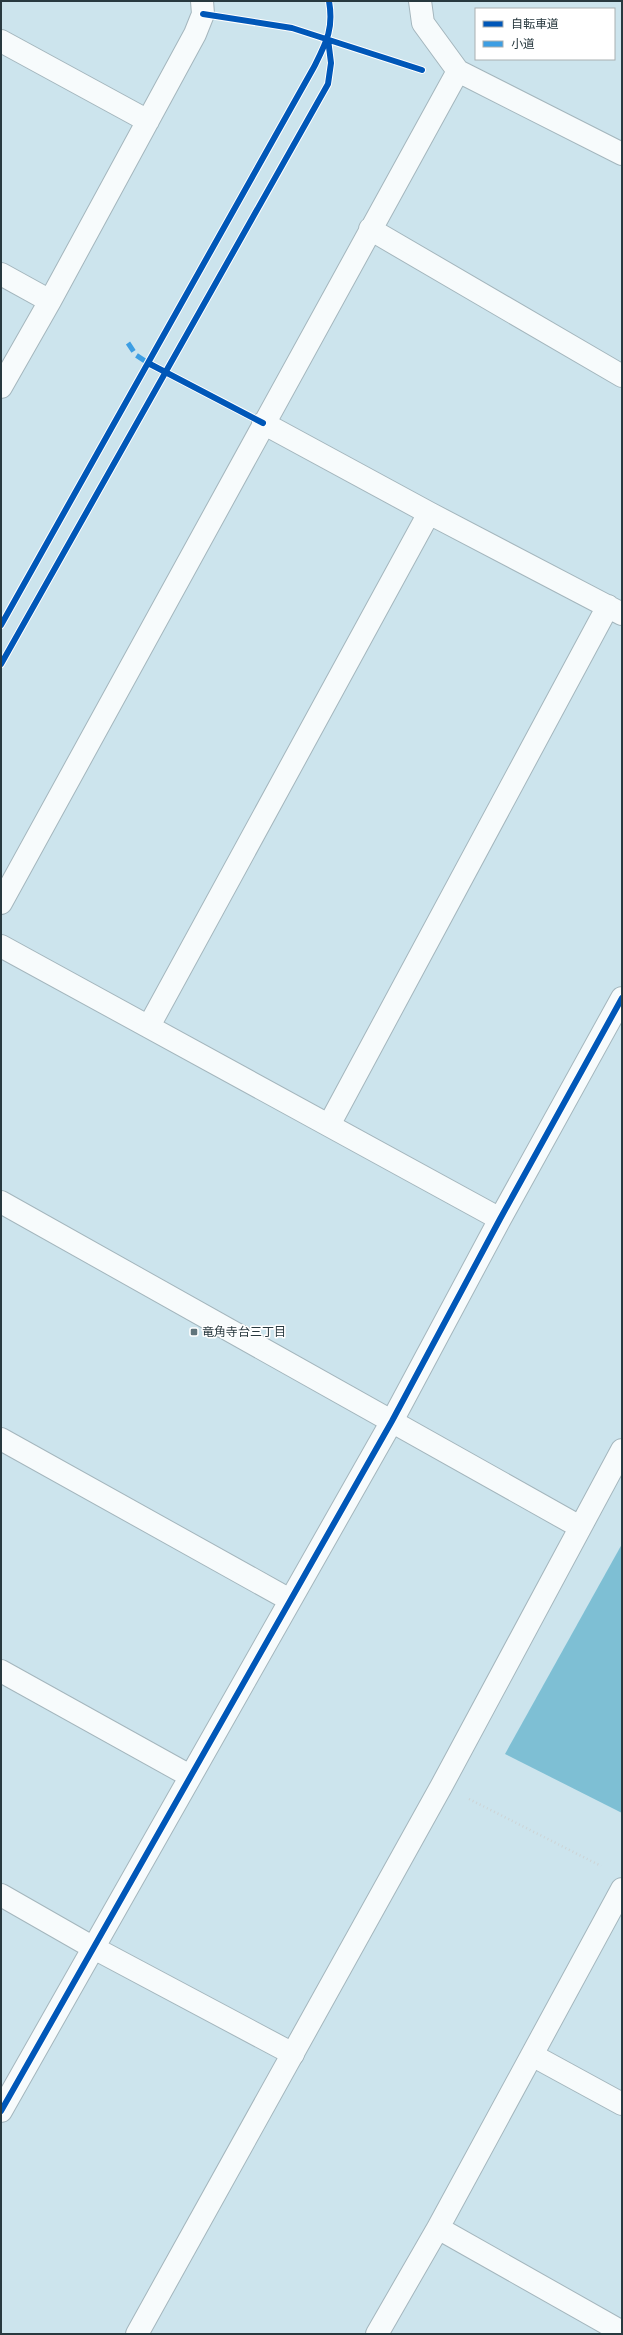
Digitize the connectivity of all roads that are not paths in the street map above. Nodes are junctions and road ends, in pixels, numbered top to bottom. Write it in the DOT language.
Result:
graph roads {
  1 [pos="202,1"];
  2 [pos="420,1"];
  3 [pos="1,41"];
  4 [pos="458,71"];
  5 [pos="148,121"];
  6 [pos="622,154"];
  7 [pos="370,229"];
  8 [pos="1,274"];
  9 [pos="50,301"];
  10 [pos="622,376"];
  11 [pos="1,387"];
  12 [pos="263,424"];
  13 [pos="429,514"];
  14 [pos="615,610"];
  15 [pos="1,903"];
  16 [pos="1,946"];
  17 [pos="622,998"];
  18 [pos="149,1026"];
  19 [pos="329,1125"];
  20 [pos="1,1202"];
  21 [pos="500,1218"];
  22 [pos="392,1421"];
  23 [pos="1,1439"];
  24 [pos="622,1450"];
  25 [pos="580,1527"];
  26 [pos="290,1600"];
  27 [pos="1,1671"];
  28 [pos="190,1776"];
  29 [pos="622,1889"];
  30 [pos="1,1895"];
  31 [pos="92,1947"];
  32 [pos="293,2054"];
  33 [pos="532,2055"];
  34 [pos="622,2104"];
  35 [pos="1,2111"];
  36 [pos="438,2228"];
  37 [pos="622,2332"];
  38 [pos="137,2334"];
  39 [pos="377,2334"];
  1 -- 5 [label="street"];
  2 -- 4 [label="street"];
  3 -- 5 [label="street"];
  4 -- 6 [label="street"];
  4 -- 7 [label="street"];
  5 -- 9 [label="street"];
  7 -- 10 [label="street"];
  7 -- 12 [label="street"];
  8 -- 9 [label="street"];
  9 -- 11 [label="street"];
  12 -- 13 [label="street"];
  12 -- 15 [label="street"];
  13 -- 14 [label="street"];
  13 -- 18 [label="street"];
  14 -- 19 [label="street"];
  16 -- 18 [label="street"];
  17 -- 21 [label="street"];
  18 -- 19 [label="street"];
  19 -- 21 [label="street"];
  20 -- 22 [label="street"];
  21 -- 22 [label="street"];
  22 -- 25 [label="street"];
  22 -- 26 [label="street"];
  23 -- 26 [label="street"];
  24 -- 25 [label="street"];
  25 -- 32 [label="street"];
  26 -- 28 [label="street"];
  27 -- 28 [label="street"];
  28 -- 31 [label="street"];
  29 -- 33 [label="street"];
  30 -- 31 [label="street"];
  31 -- 32 [label="street"];
  31 -- 35 [label="street"];
  32 -- 38 [label="street"];
  33 -- 34 [label="street"];
  33 -- 36 [label="street"];
  36 -- 37 [label="street"];
  36 -- 39 [label="street"];
}
